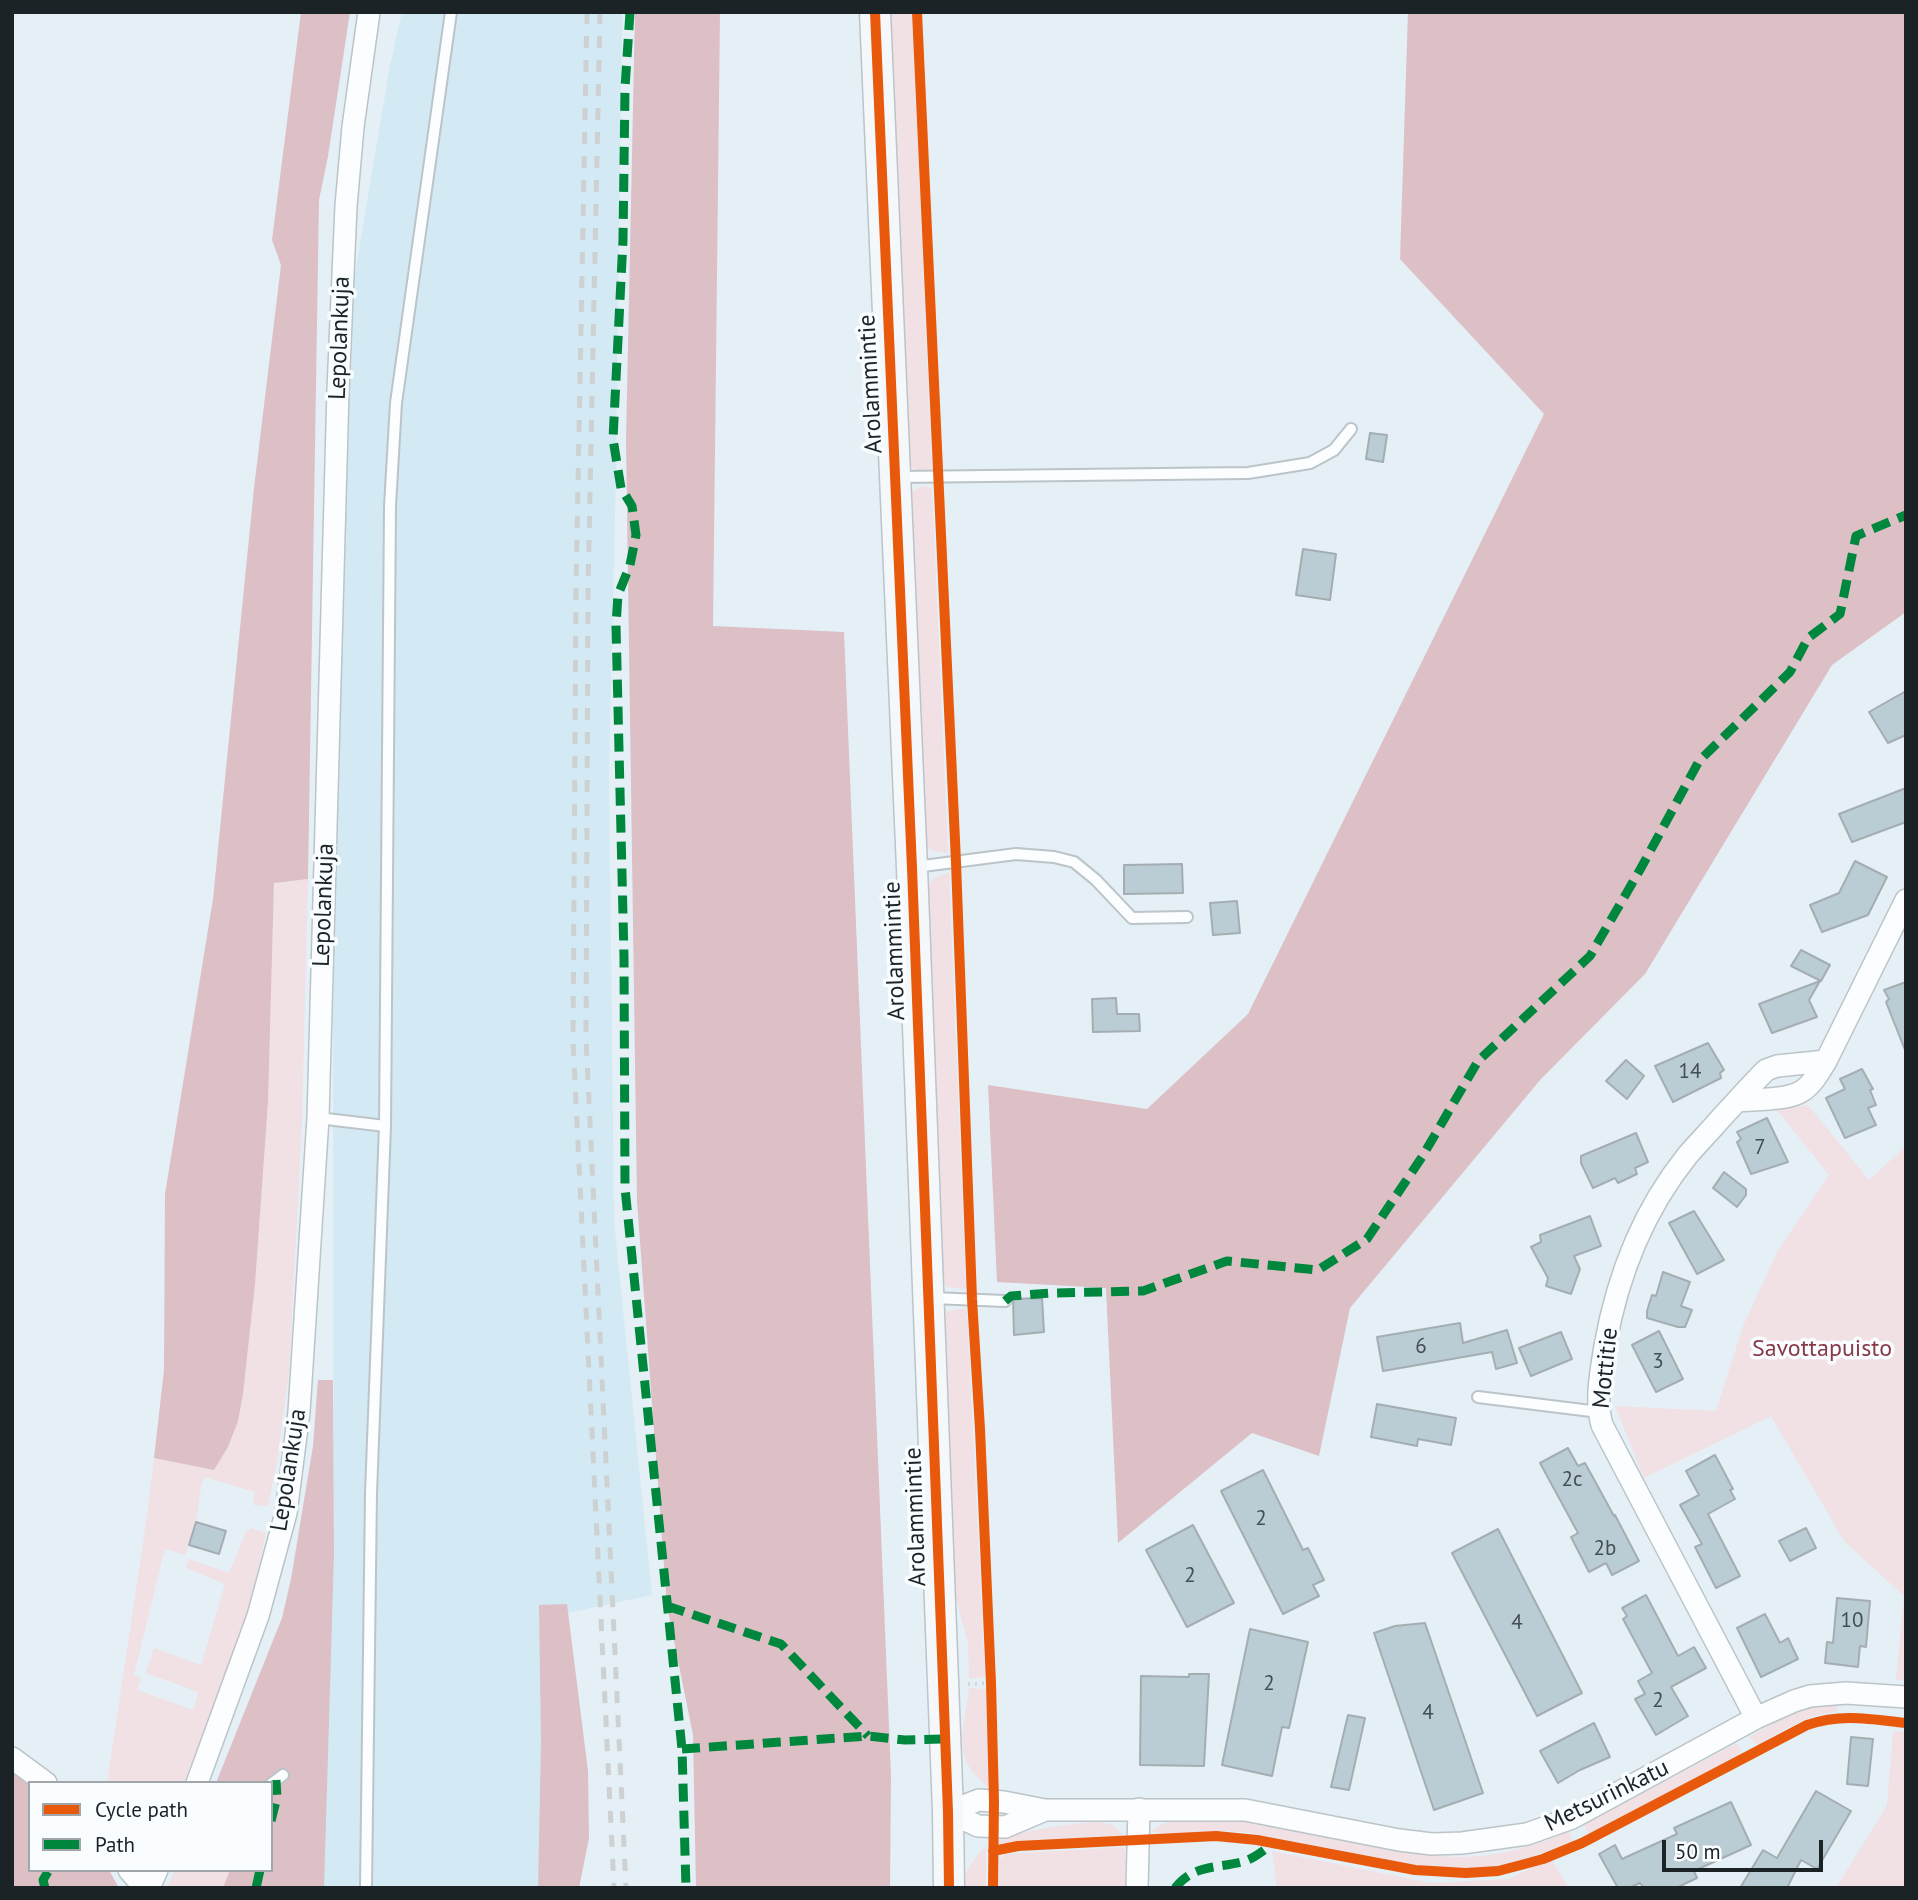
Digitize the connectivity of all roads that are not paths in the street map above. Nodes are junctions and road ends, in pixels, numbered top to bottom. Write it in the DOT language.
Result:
graph roads {
  1 [pos="369,12"];
  2 [pos="451,12"];
  3 [pos="875,12"];
  4 [pos="1351,429"];
  5 [pos="896,477"];
  6 [pos="912,868"];
  7 [pos="1906,900"];
  8 [pos="1187,917"];
  9 [pos="1826,1061"];
  10 [pos="1737,1101"];
  11 [pos="318,1118"];
  12 [pos="386,1126"];
  13 [pos="929,1298"];
  14 [pos="1005,1301"];
  15 [pos="1478,1397"];
  16 [pos="1599,1412"];
  17 [pos="1906,1697"];
  18 [pos="1756,1718"];
  19 [pos="12,1758"];
  20 [pos="283,1775"];
  21 [pos="43,1781"];
  22 [pos="198,1781"];
  23 [pos="273,1782"];
  24 [pos="1139,1809"];
  25 [pos="948,1812"];
  26 [pos="131,1872"];
  27 [pos="156,1872"];
  28 [pos="147,1888"];
  29 [pos="366,1888"];
  30 [pos="948,1888"];
  31 [pos="1137,1888"];
  1 -- 11 [label="street, Lepolankuja"];
  2 -- 12 [label="lane"];
  3 -- 5 [label="street, Arolammintie"];
  4 -- 5 [label="lane"];
  5 -- 6 [label="street, Arolammintie"];
  6 -- 8 [label="lane"];
  6 -- 13 [label="street, Arolammintie"];
  7 -- 9 [label="street"];
  9 -- 10 [label="street, Mottitie"];
  9 -- 10 [label="street"];
  10 -- 16 [label="street, Mottitie"];
  11 -- 12 [label="lane"];
  11 -- 22 [label="street, Lepolankuja"];
  12 -- 29 [label="lane"];
  13 -- 14 [label="lane"];
  13 -- 25 [label="street, Arolammintie"];
  15 -- 16 [label="lane"];
  16 -- 18 [label="street, Mottitie"];
  17 -- 18 [label="street, Metsurinkatu"];
  18 -- 24 [label="street, Metsurinkatu"];
  19 -- 21 [label="street"];
  20 -- 23 [label="lane"];
  24 -- 25 [label="street, Metsurinkatu"];
  24 -- 31 [label="street"];
  25 -- 30 [label="street, Arolammintie"];
  26 -- 28 [label="street"];
  27 -- 28 [label="street"];
}
